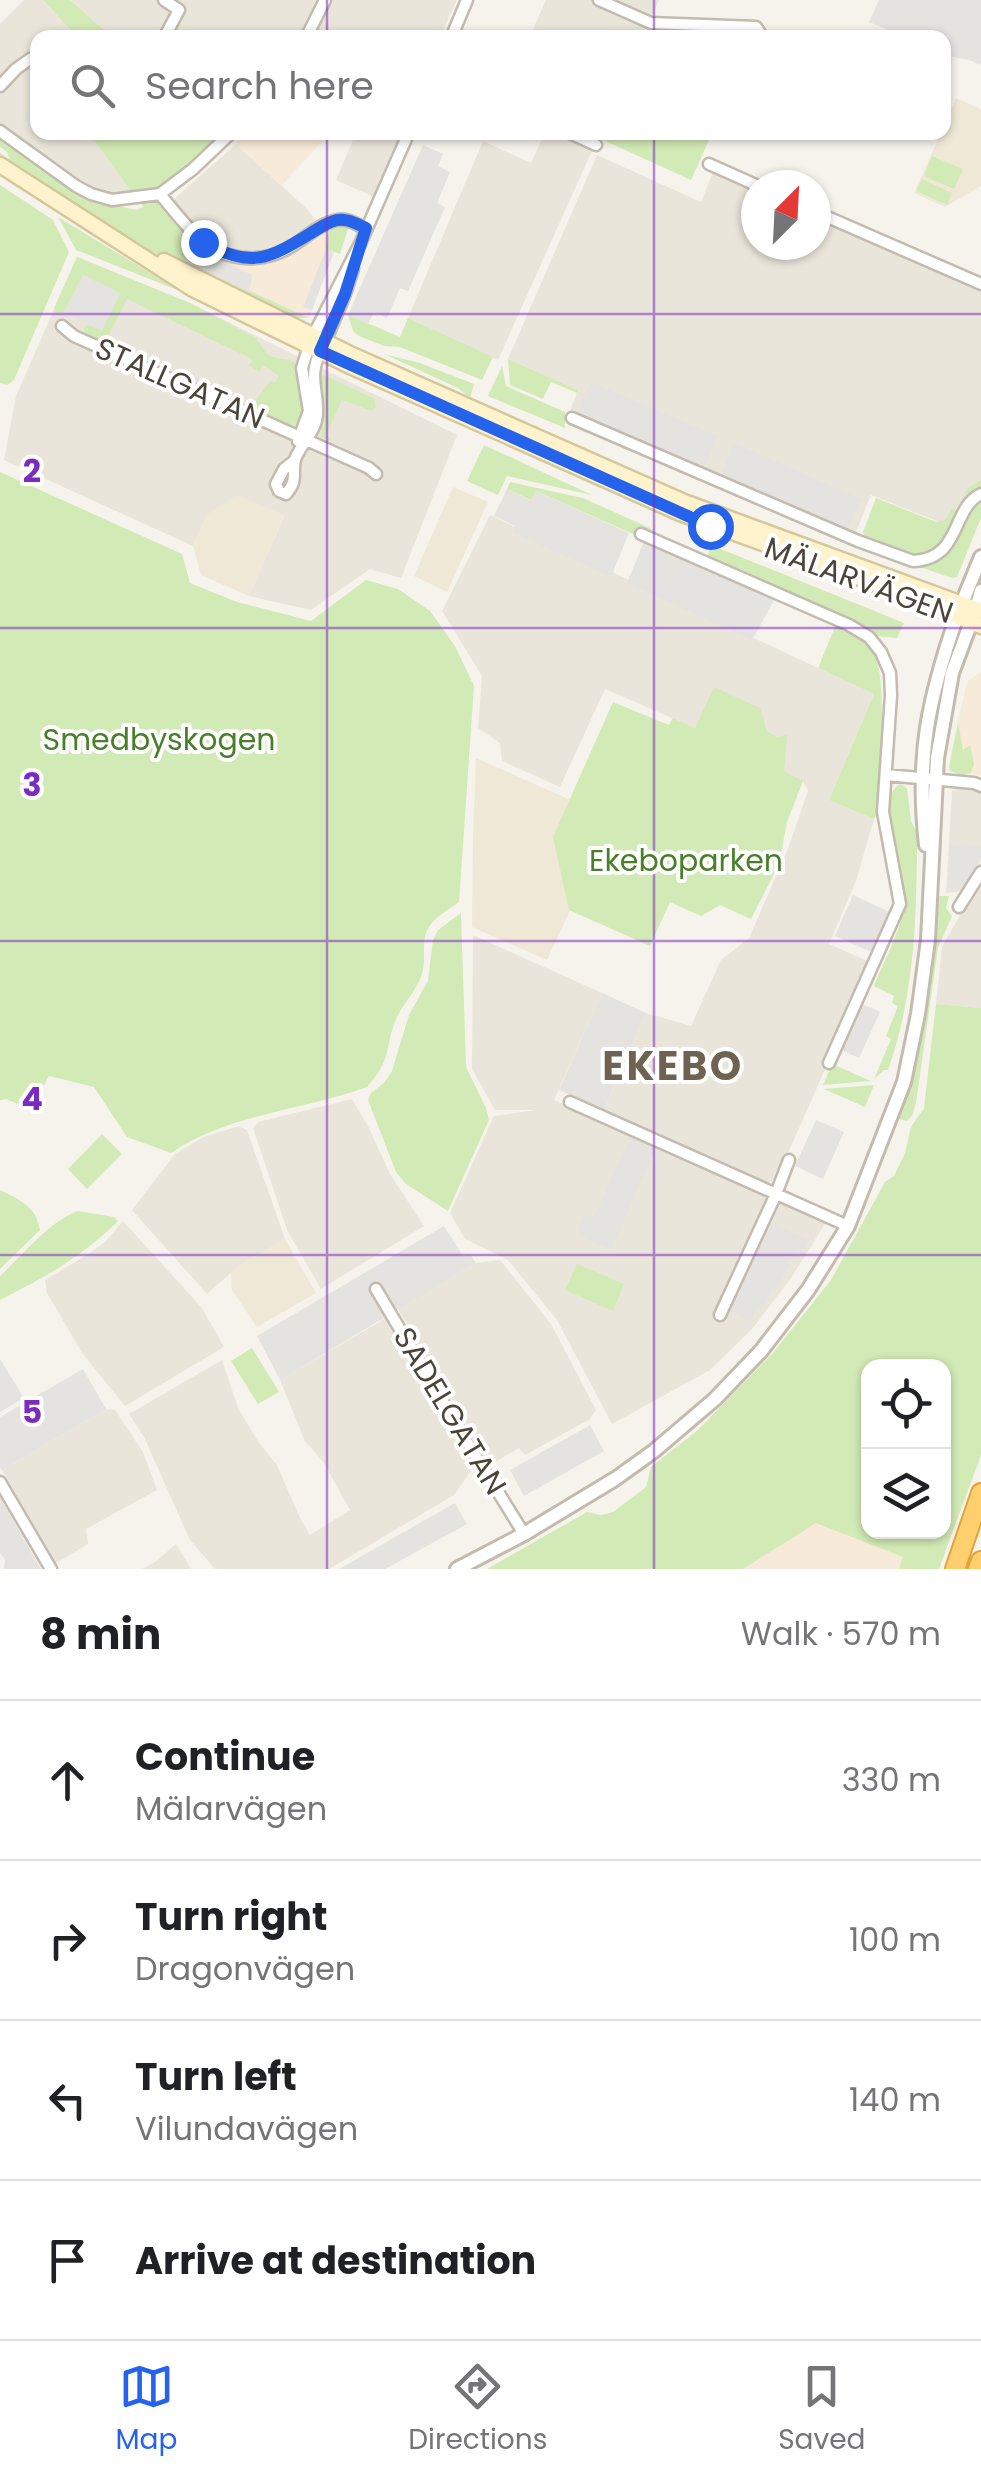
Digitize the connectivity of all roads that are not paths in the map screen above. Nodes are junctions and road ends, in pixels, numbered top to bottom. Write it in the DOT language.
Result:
graph roads {
  1 [pos="164,0"];
  2 [pos="324,0"];
  3 [pos="467,0"];
  4 [pos="599,0"];
  5 [pos="168,30"];
  6 [pos="310,30"];
  7 [pos="454,30"];
  8 [pos="758,30"];
  9 [pos="30,59"];
  10 [pos="0,86"];
  11 [pos="0,131"];
  12 [pos="224,140"];
  13 [pos="404,140"];
  14 [pos="585,140"];
  15 [pos="596,145"];
  16 [pos="710,164"];
  17 [pos="0,165"];
  18 [pos="741,179"];
  19 [pos="160,194"];
  20 [pos="831,219"];
  21 [pos="366,228"];
  22 [pos="981,284"];
  23 [pos="62,326"];
  24 [pos="317,344"];
  25 [pos="572,418"];
  26 [pos="303,438"];
  27 [pos="295,458"];
  28 [pos="376,474"];
  29 [pos="981,494"];
  30 [pos="641,534"];
  31 [pos="981,557"];
  32 [pos="981,591"];
  33 [pos="971,614"];
  34 [pos="886,776"];
  35 [pos="928,779"];
  36 [pos="981,786"];
  37 [pos="981,872"];
  38 [pos="959,906"];
  39 [pos="830,1063"];
  40 [pos="570,1102"];
  41 [pos="789,1160"];
  42 [pos="776,1194"];
  43 [pos="848,1226"];
  44 [pos="376,1288"];
  45 [pos="720,1315"];
  46 [pos="0,1482"];
  47 [pos="981,1493"];
  48 [pos="524,1534"];
  49 [pos="981,1561"];
  50 [pos="51,1569"];
  51 [pos="457,1569"];
  52 [pos="955,1569"];
  53 [pos="978,1569"];
  1 -- 5 [label="street"];
  2 -- 6 [label="street"];
  3 -- 7 [label="street"];
  4 -- 8 [label="street"];
  9 -- 10 [label="street"];
  11 -- 19 [label="street"];
  12 -- 19 [label="street"];
  13 -- 21 [label="street, STALLGATAN"];
  14 -- 15 [label="street"];
  16 -- 18 [label="street"];
  17 -- 24 [label="main road, MÄLARVÄGEN"];
  19 -- 21 [label="street"];
  20 -- 22 [label="street"];
  21 -- 24 [label="street, STALLGATAN"];
  23 -- 26 [label="street, STALLGATAN"];
  24 -- 26 [label="street, STALLGATAN"];
  24 -- 33 [label="main road, MÄLARVÄGEN"];
  25 -- 29 [label="street"];
  26 -- 27 [label="street, STALLGATAN"];
  26 -- 28 [label="street, STALLGATAN"];
  30 -- 34 [label="street"];
  31 -- 33 [label="street"];
  32 -- 33 [label="street"];
  33 -- 35 [label="street"];
  34 -- 35 [label="street"];
  34 -- 39 [label="street"];
  35 -- 36 [label="street"];
  35 -- 43 [label="street"];
  37 -- 38 [label="street"];
  40 -- 42 [label="street"];
  41 -- 42 [label="street"];
  42 -- 43 [label="street"];
  42 -- 45 [label="street"];
  43 -- 48 [label="street"];
  44 -- 48 [label="street, SADELGATAN"];
  46 -- 50 [label="street"];
  47 -- 52 [label="highway"];
  48 -- 51 [label="street"];
  49 -- 53 [label="highway"];
}
